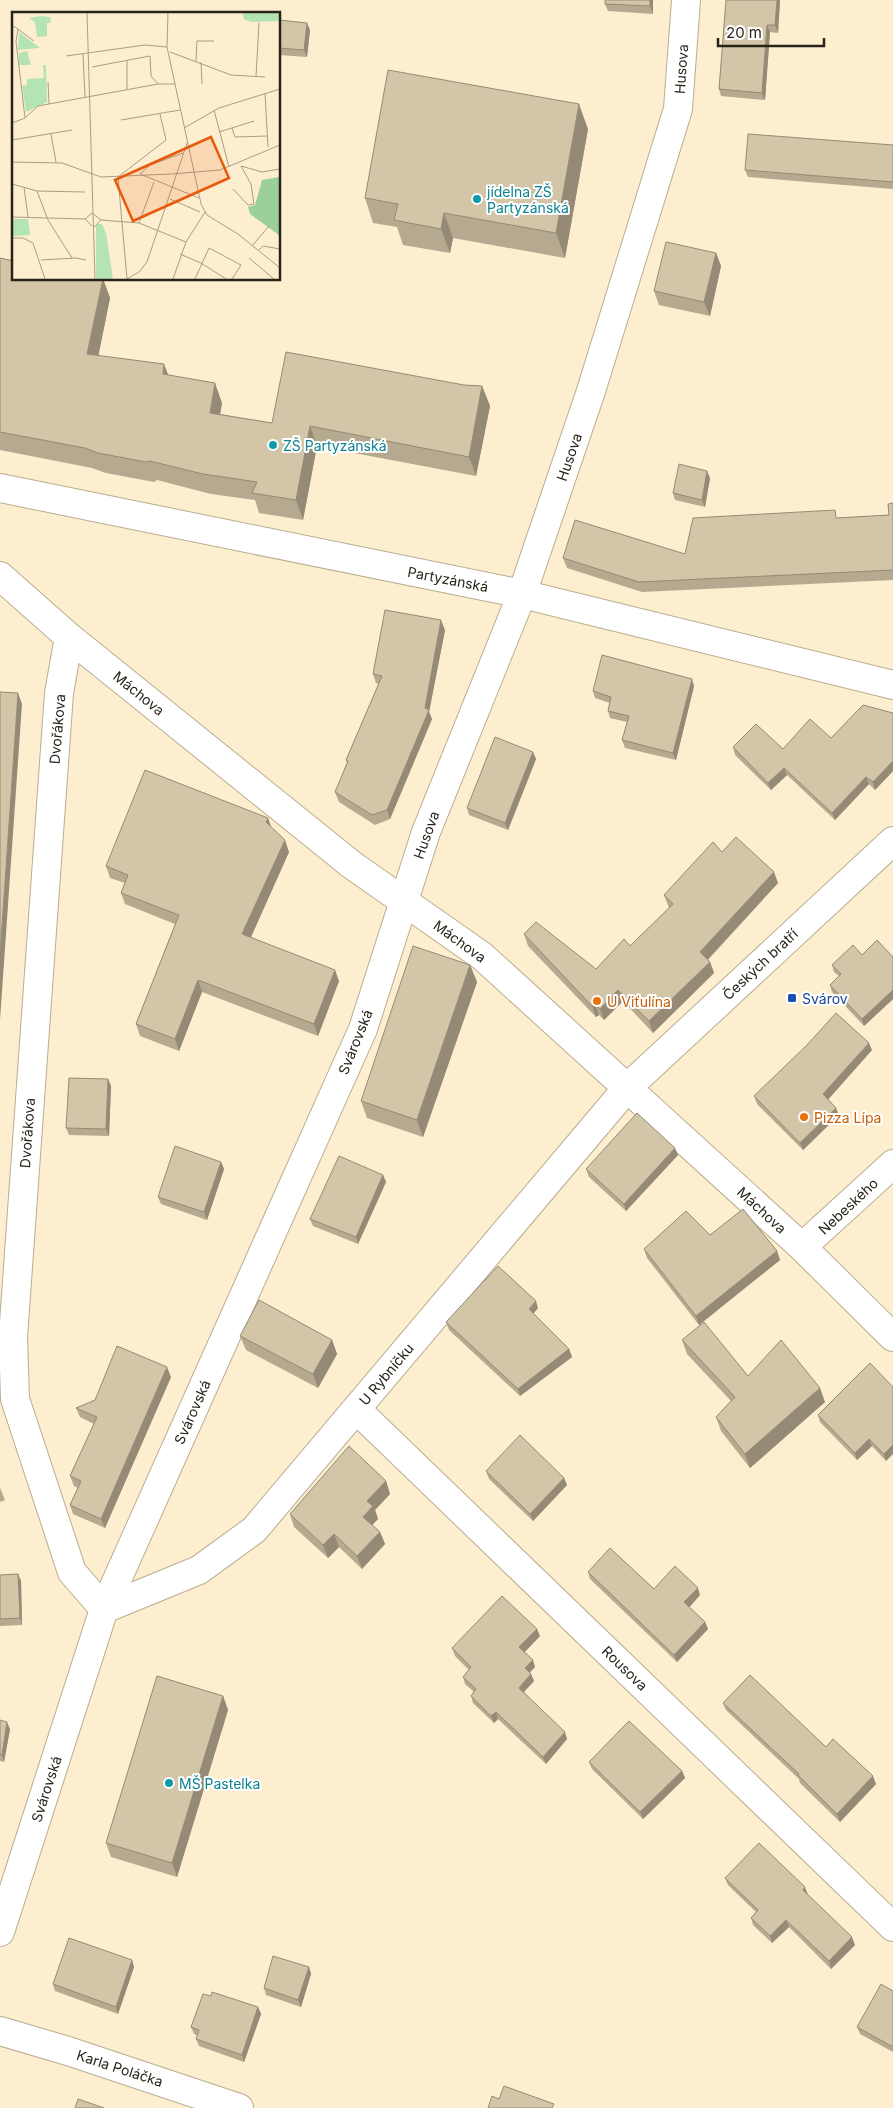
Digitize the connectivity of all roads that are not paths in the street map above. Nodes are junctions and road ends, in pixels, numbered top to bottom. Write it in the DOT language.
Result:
graph roads {
  1 [pos="686,0"];
  2 [pos="0,488"];
  3 [pos="0,576"];
  4 [pos="522,594"];
  5 [pos="69,637"];
  6 [pos="893,686"];
  7 [pos="893,841"];
  8 [pos="403,900"];
  9 [pos="628,1087"];
  10 [pos="893,1164"];
  11 [pos="802,1247"];
  12 [pos="893,1337"];
  13 [pos="357,1410"];
  14 [pos="104,1609"];
  15 [pos="893,1927"];
  16 [pos="0,1932"];
  17 [pos="0,2031"];
  18 [pos="239,2108"];
  1 -- 4 [label="street, Husova"];
  2 -- 4 [label="street, Partyzánská"];
  3 -- 5 [label="street, Máchova"];
  4 -- 6 [label="street, Partyzánská"];
  4 -- 8 [label="street, Husova"];
  5 -- 8 [label="street, Máchova"];
  5 -- 14 [label="street, Dvořákova"];
  7 -- 9 [label="street, Českých bratří"];
  8 -- 9 [label="street, Máchova"];
  8 -- 14 [label="street, Svárovská"];
  9 -- 11 [label="street, Máchova"];
  9 -- 13 [label="street, U Rybníčku"];
  10 -- 11 [label="street, Nebeského"];
  11 -- 12 [label="street, Máchova"];
  13 -- 14 [label="street, U Rybníčku"];
  13 -- 15 [label="street, Rousova"];
  14 -- 16 [label="street, Svárovská"];
  17 -- 18 [label="street, Karla Poláčka"];
}
